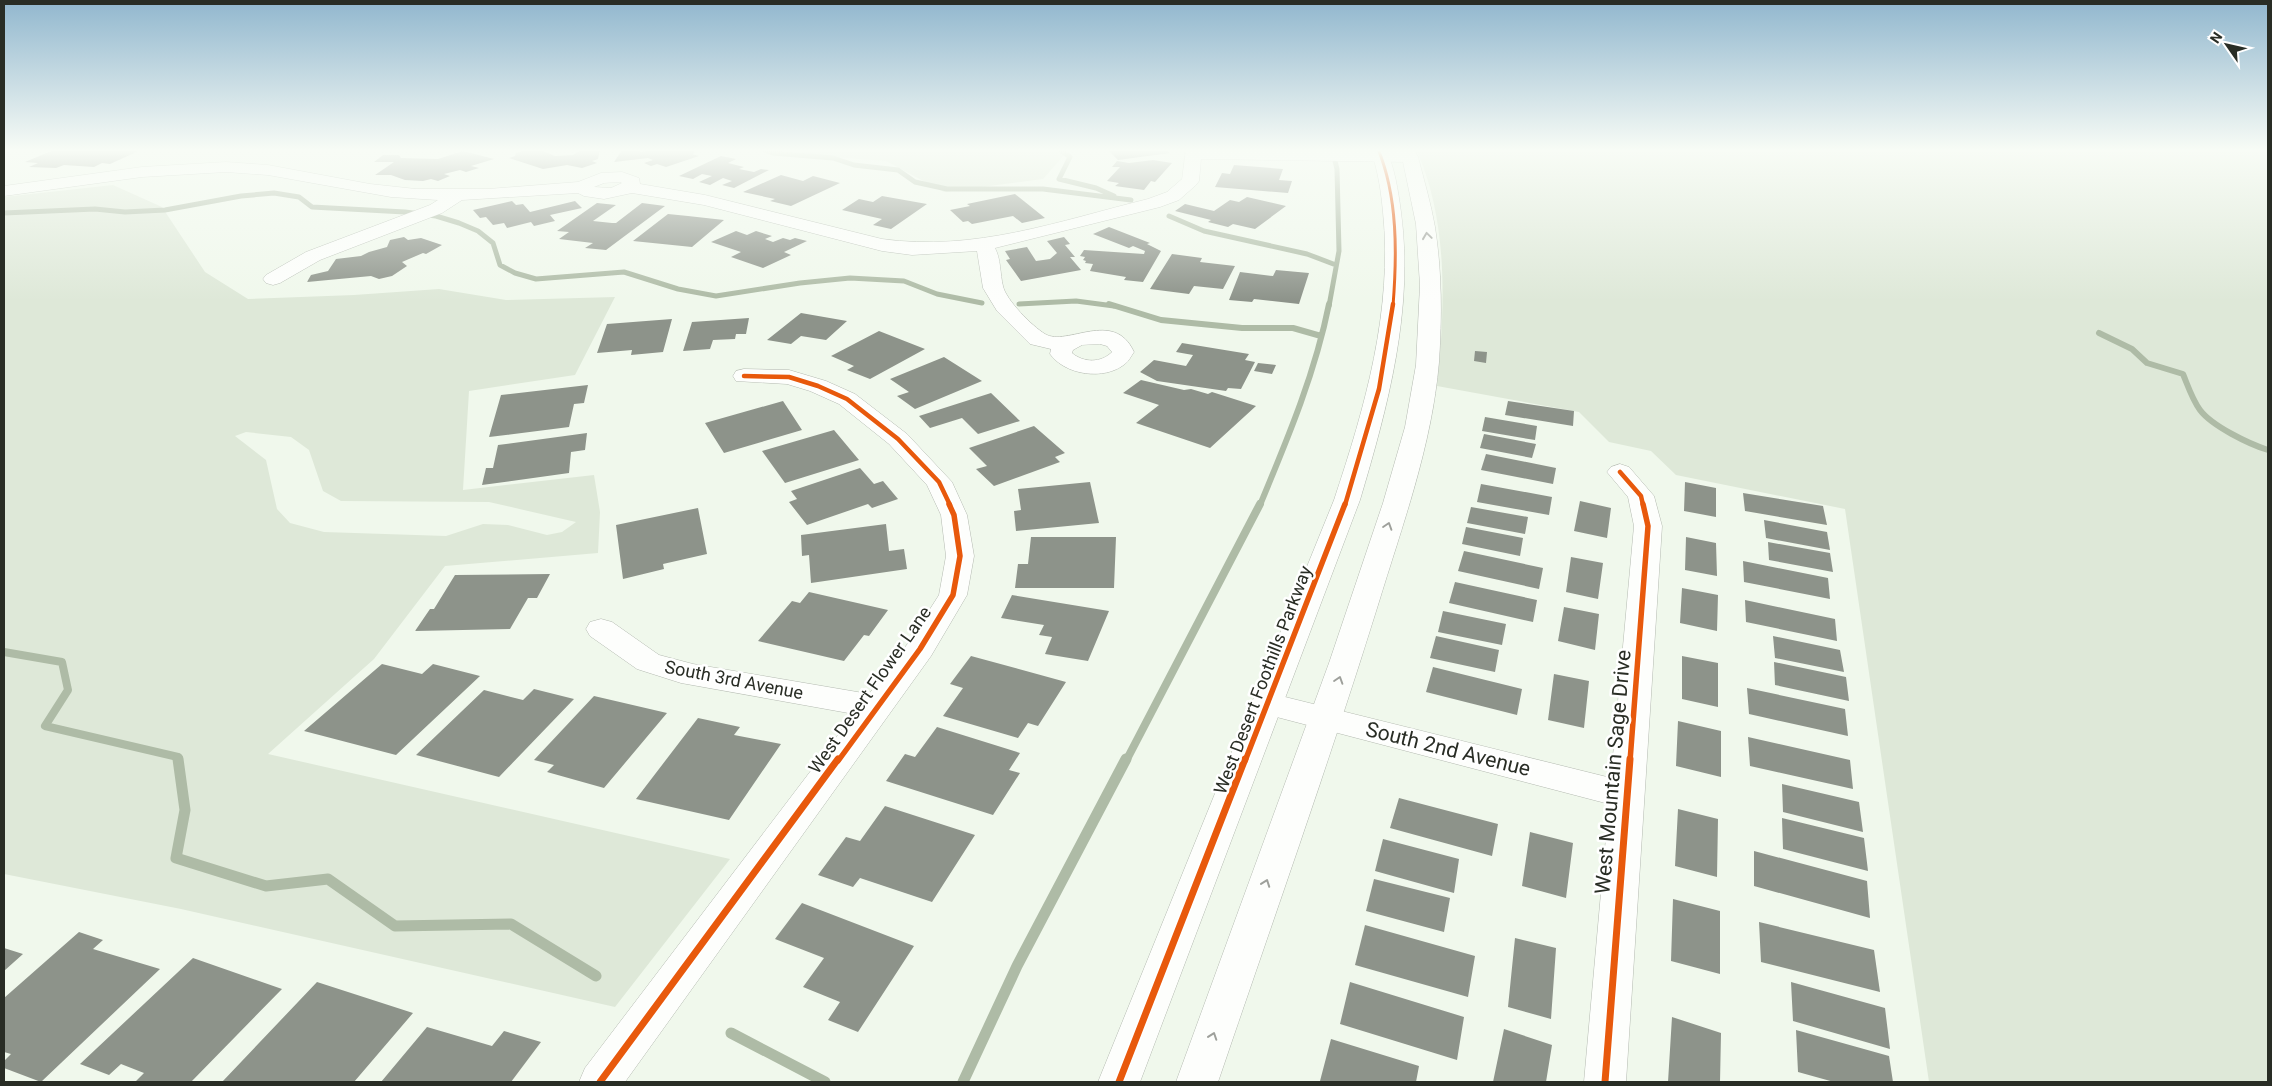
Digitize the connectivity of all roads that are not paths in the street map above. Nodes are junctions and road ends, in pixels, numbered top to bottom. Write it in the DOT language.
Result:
graph roads {
  1 [pos="452,200"];
  2 [pos="703,200"];
  3 [pos="1162,200"];
  4 [pos="1390,200"];
  5 [pos="1420,200"];
  6 [pos="982,245"];
  7 [pos="273,279"];
  8 [pos="1064,346"];
  9 [pos="744,376"];
  10 [pos="1620,472"];
  11 [pos="601,629"];
  12 [pos="1268,704"];
  13 [pos="876,708"];
  14 [pos="1327,718"];
  15 [pos="1627,795"];
  16 [pos="600,1082"];
  17 [pos="1119,1082"];
  18 [pos="1197,1082"];
  19 [pos="1605,1082"];
  1 -- 7 [label="street"];
  2 -- 6 [label="street"];
  3 -- 6 [label="street"];
  4 -- 12 [label="street, West Desert Foothills Parkway"];
  14 -- 5 [label="street, one-way"];
  6 -- 8 [label="street"];
  9 -- 13 [label="street, West Desert Flower Lane"];
  10 -- 15 [label="street, West Mountain Sage Drive"];
  11 -- 13 [label="street, South 3rd Avenue"];
  12 -- 14 [label="street, South 2nd Avenue"];
  12 -- 17 [label="street, West Desert Foothills Parkway"];
  13 -- 16 [label="street, West Desert Flower Lane"];
  14 -- 15 [label="street, South 2nd Avenue"];
  18 -- 14 [label="street, one-way"];
  15 -- 19 [label="street, West Mountain Sage Drive"];
}
